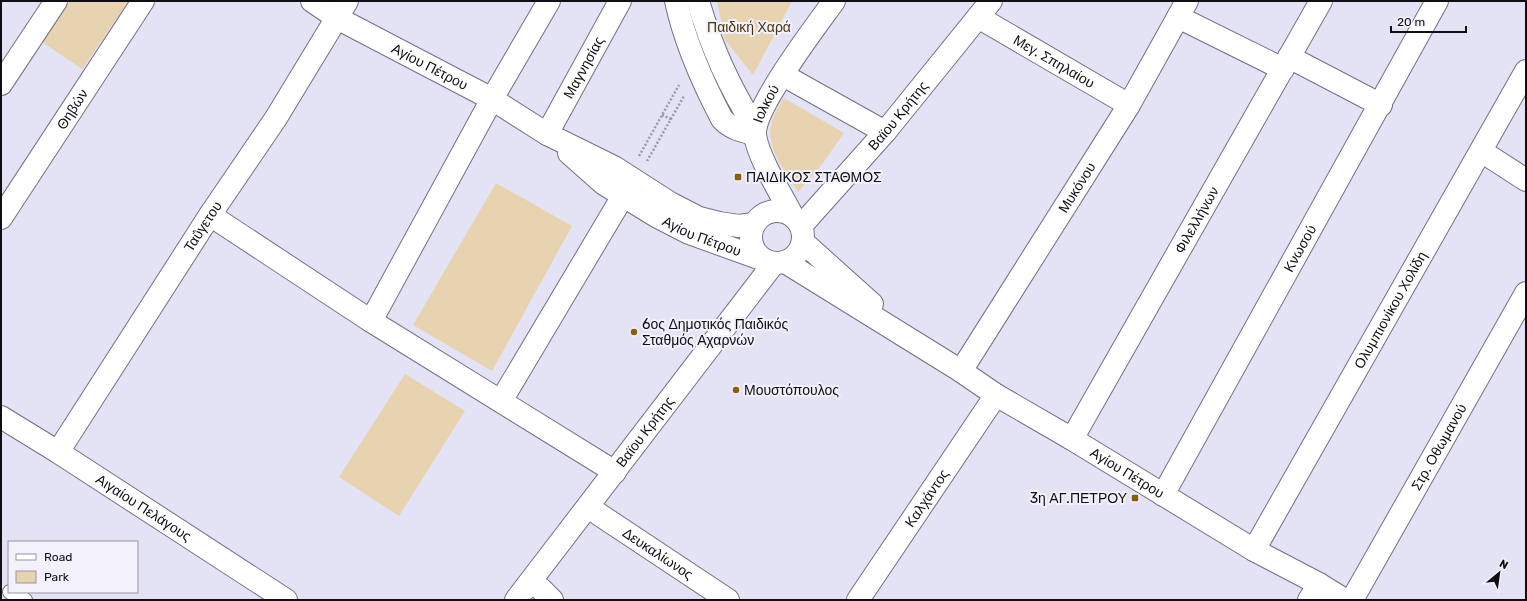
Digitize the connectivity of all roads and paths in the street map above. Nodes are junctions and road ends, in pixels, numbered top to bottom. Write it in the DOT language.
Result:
graph roads {
  1 [pos="56,1"];
  2 [pos="143,1"];
  3 [pos="312,1"];
  4 [pos="549,1"];
  5 [pos="620,1"];
  6 [pos="676,1"];
  7 [pos="698,1"];
  8 [pos="834,1"];
  9 [pos="1321,1"];
  10 [pos="1437,1"];
  11 [pos="342,9"];
  12 [pos="985,9"];
  13 [pos="1183,9"];
  14 [pos="1286,63"];
  15 [pos="696,66"];
  16 [pos="1526,71"];
  17 [pos="783,74"];
  18 [pos="1,84"];
  19 [pos="492,99"];
  20 [pos="1381,105"];
  21 [pos="1129,106"];
  22 [pos="662,115"];
  23 [pos="671,119"];
  24 [pos="755,131"];
  25 [pos="885,132"];
  26 [pos="547,134"];
  27 [pos="1481,151"];
  28 [pos="1526,180"];
  29 [pos="629,184"];
  30 [pos="210,215"];
  31 [pos="1,218"];
  32 [pos="754,224"];
  33 [pos="799,228"];
  34 [pos="775,262"];
  35 [pos="1526,293"];
  36 [pos="371,321"];
  37 [pos="913,341"];
  38 [pos="961,370"];
  39 [pos="996,395"];
  40 [pos="501,401"];
  41 [pos="1,417"];
  42 [pos="1072,439"];
  43 [pos="58,452"];
  44 [pos="615,472"];
  45 [pos="1163,495"];
  46 [pos="588,507"];
  47 [pos="1254,550"];
  48 [pos="531,582"];
  49 [pos="1314,592"];
  50 [pos="12,593"];
  51 [pos="25,600"];
  52 [pos="286,600"];
  53 [pos="516,600"];
  54 [pos="552,600"];
  55 [pos="728,600"];
  56 [pos="858,600"];
  57 [pos="1345,600"];
  58 [pos="1352,600"];
  1 -- 18 [label="street"];
  2 -- 31 [label="street, Θηβών"];
  3 -- 11 [label="street, Αγίου Πέτρου"];
  4 -- 19 [label="street"];
  5 -- 26 [label="street, Μαγνησίας"];
  6 -- 15 [label="street"];
  7 -- 24 [label="street"];
  8 -- 17 [label="street, Ιολκού"];
  9 -- 14 [label="street, Φιλελλήνων"];
  10 -- 20 [label="street, Κνωσού"];
  11 -- 19 [label="street, Αγίου Πέτρου"];
  11 -- 30 [label="street, Ταΰγετου"];
  12 -- 21 [label="street, Μεγ. Σπηλαίου"];
  12 -- 25 [label="street, Βαϊου Κρήτης"];
  13 -- 14 [label="street"];
  13 -- 21 [label="street, Μυκόνου"];
  14 -- 20 [label="street"];
  14 -- 42 [label="street, Φιλελλήνων"];
  15 -- 22 [label="path"];
  15 -- 23 [label="path"];
  15 -- 24 [label="street"];
  16 -- 27 [label="street, Ολυμπιονίκου Χολίδη"];
  17 -- 24 [label="street, Ιολκού"];
  17 -- 25 [label="street"];
  19 -- 26 [label="street, Αγίου Πέτρου"];
  19 -- 36 [label="street"];
  20 -- 45 [label="street, Κνωσού"];
  21 -- 38 [label="street, Μυκόνου"];
  22 -- 23 [label="path"];
  22 -- 29 [label="path"];
  23 -- 29 [label="path"];
  24 -- 33 [label="street, Ιολκού"];
  25 -- 33 [label="street, Βαϊου Κρήτης"];
  26 -- 29 [label="street, Αγίου Πέτρου"];
  27 -- 28 [label="street"];
  27 -- 47 [label="street, Ολυμπιονίκου Χολίδη"];
  29 -- 32 [label="street, Αγίου Πέτρου"];
  29 -- 34 [label="street, Αγίου Πέτρου"];
  29 -- 40 [label="street"];
  30 -- 36 [label="street"];
  30 -- 43 [label="street, Ταΰγετου"];
  32 -- 33 [label="street"];
  32 -- 34 [label="street"];
  33 -- 34 [label="street"];
  33 -- 37 [label="street, Αγίου Πέτρου"];
  34 -- 37 [label="street, Αγίου Πέτρου"];
  34 -- 44 [label="street, Βαϊου Κρήτης"];
  35 -- 58 [label="street, Στρ. Οθωμανού"];
  36 -- 40 [label="street"];
  37 -- 38 [label="street, Αγίου Πέτρου"];
  38 -- 39 [label="street, Αγίου Πέτρου"];
  39 -- 42 [label="street, Αγίου Πέτρου"];
  39 -- 56 [label="street, Καλχάντος"];
  40 -- 44 [label="street"];
  41 -- 43 [label="street, Αιγαίου Πελάγους"];
  42 -- 45 [label="street, Αγίου Πέτρου"];
  43 -- 52 [label="street, Αιγαίου Πελάγους"];
  44 -- 46 [label="street, Βαϊου Κρήτης"];
  45 -- 47 [label="street, Αγίου Πέτρου"];
  46 -- 48 [label="street, Βαϊου Κρήτης"];
  46 -- 55 [label="street, Δευκαλίωνος"];
  47 -- 49 [label="street, Αγίου Πέτρου"];
  48 -- 53 [label="street, Βαϊου Κρήτης"];
  48 -- 54 [label="street"];
  49 -- 57 [label="street, Αγίου Πέτρου"];
  50 -- 51 [label="lane"];
}
